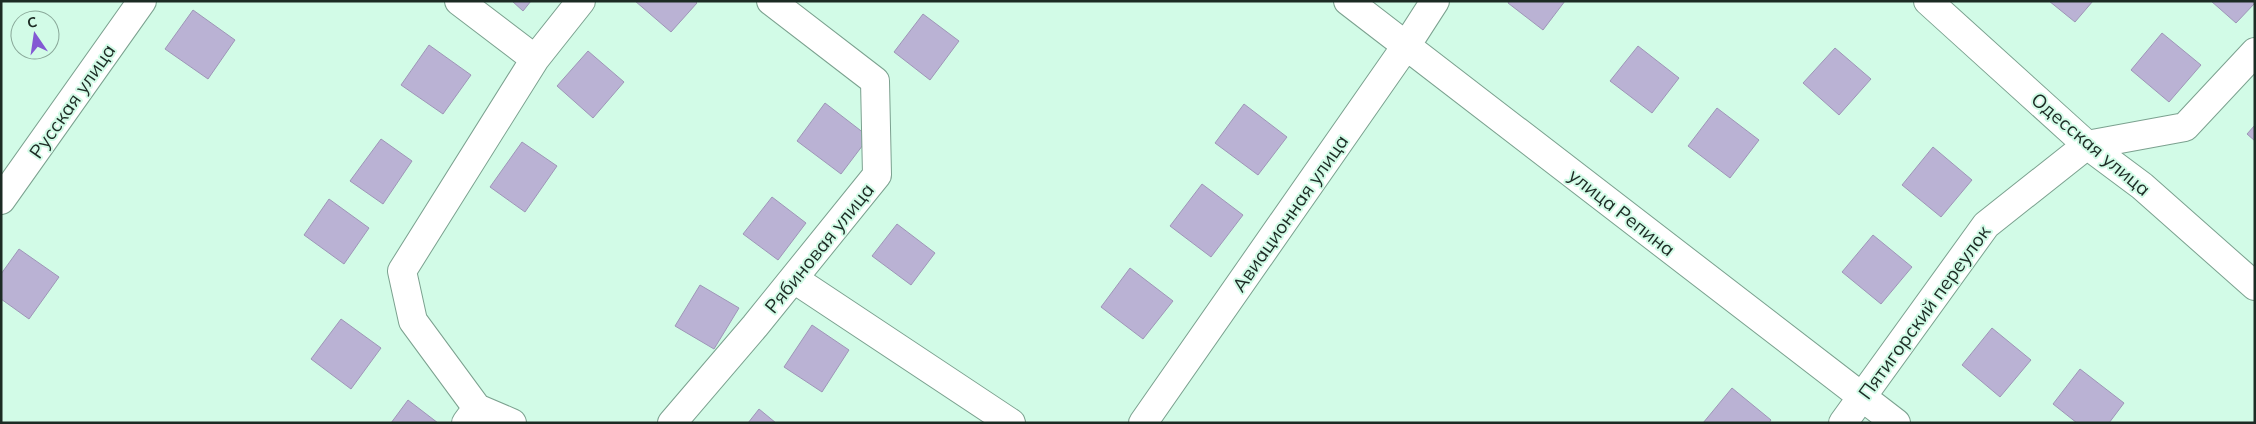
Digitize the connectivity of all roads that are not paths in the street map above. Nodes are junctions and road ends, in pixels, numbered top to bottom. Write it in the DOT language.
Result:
graph roads {
  1 [pos="142,1"];
  2 [pos="459,1"];
  3 [pos="581,1"];
  4 [pos="1348,1"];
  5 [pos="1435,1"];
  6 [pos="1928,1"];
  7 [pos="782,5"];
  8 [pos="1406,46"];
  9 [pos="2255,52"];
  10 [pos="535,59"];
  11 [pos="2087,145"];
  12 [pos="1,200"];
  13 [pos="794,279"];
  14 [pos="2255,286"];
  15 [pos="1862,397"];
  16 [pos="472,416"];
  17 [pos="512,423"];
  18 [pos="672,423"];
  19 [pos="1011,423"];
  20 [pos="1143,423"];
  21 [pos="1843,423"];
  22 [pos="1896,423"];
  1 -- 12 [label="street, Русская улица"];
  2 -- 10 [label="street"];
  3 -- 10 [label="street"];
  4 -- 8 [label="street, улица Репина"];
  5 -- 8 [label="street, Авиационная улица"];
  6 -- 11 [label="street, Одесская улица"];
  7 -- 13 [label="street, Рябиновая улица"];
  8 -- 15 [label="street, улица Репина"];
  8 -- 20 [label="street, Авиационная улица"];
  9 -- 11 [label="street, Пятигорский переулок"];
  10 -- 16 [label="street"];
  11 -- 14 [label="street, Одесская улица"];
  11 -- 15 [label="street, Пятигорский переулок"];
  13 -- 18 [label="street, Рябиновая улица"];
  13 -- 19 [label="street"];
  15 -- 21 [label="street, Пятигорский переулок"];
  15 -- 22 [label="street, улица Репина"];
  16 -- 17 [label="street"];
}
